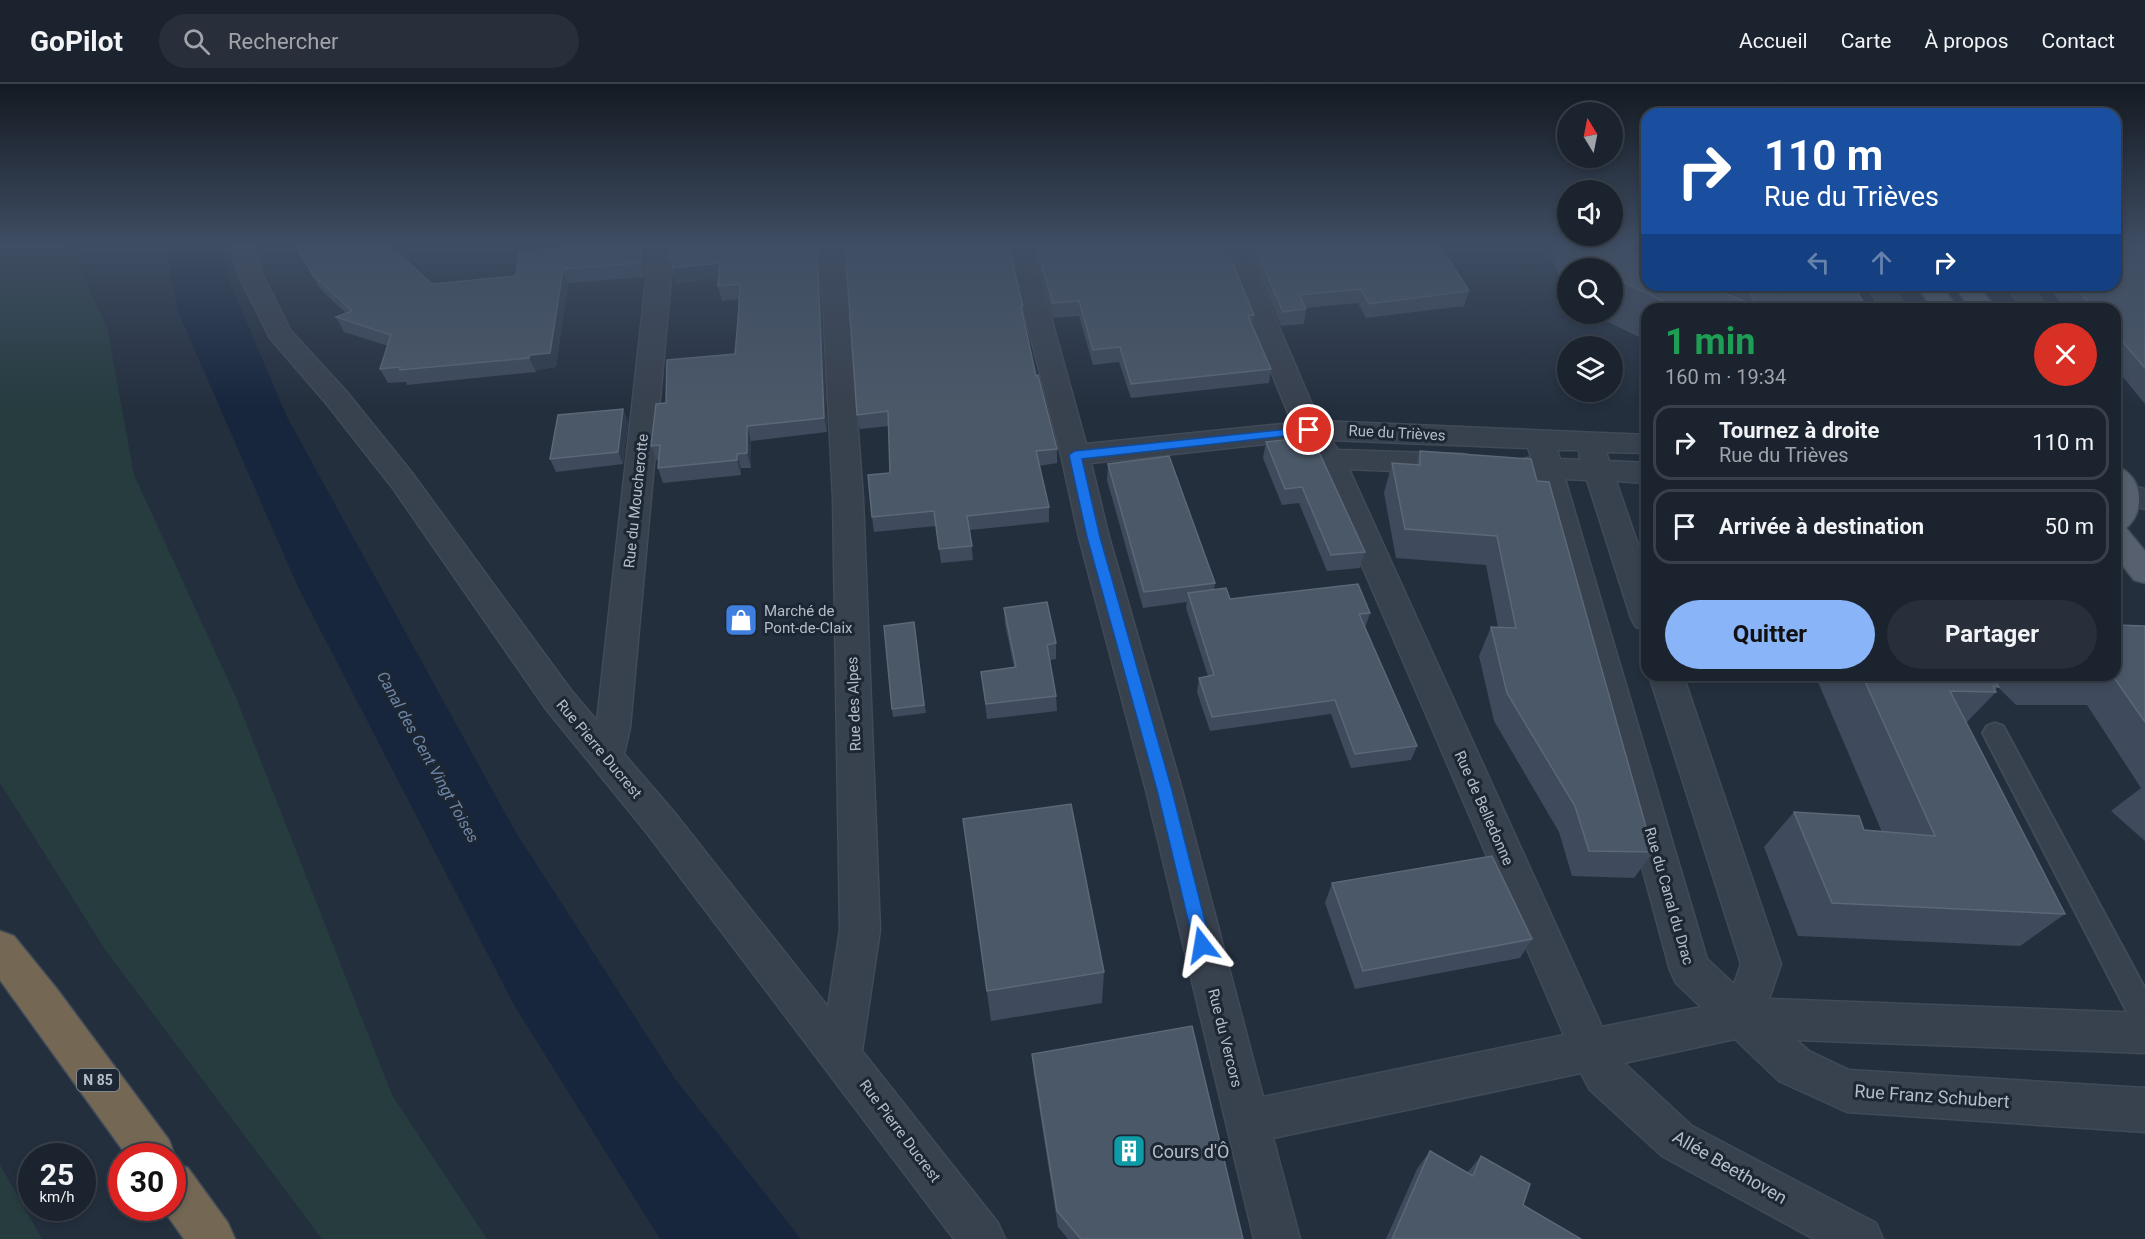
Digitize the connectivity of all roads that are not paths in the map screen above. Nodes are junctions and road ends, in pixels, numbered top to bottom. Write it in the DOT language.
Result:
graph roads {
  1 [pos="262,299"];
  2 [pos="656,299"];
  3 [pos="835,299"];
  4 [pos="1034,299"];
  5 [pos="1256,299"];
  6 [pos="1589,442"];
  7 [pos="1320,444"];
  8 [pos="1641,444"];
  9 [pos="1544,454"];
  10 [pos="1075,455"];
  11 [pos="1599,471"];
  12 [pos="1641,473"];
  13 [pos="2131,491"];
  14 [pos="2121,518"];
  15 [pos="2121,543"];
  16 [pos="2145,573"];
  17 [pos="1641,600"];
  18 [pos="1668,681"];
  19 [pos="1995,733"];
  20 [pos="606,757"];
  21 [pos="0,927"];
  22 [pos="0,949"];
  23 [pos="43,1003"];
  24 [pos="2145,1017"];
  25 [pos="1742,1018"];
  26 [pos="2145,1033"];
  27 [pos="1591,1050"];
  28 [pos="841,1054"];
  29 [pos="2145,1110"];
  30 [pos="1246,1122"];
  31 [pos="144,1143"];
  32 [pos="186,1203"];
  33 [pos="212,1239"];
  34 [pos="982,1239"];
  35 [pos="1277,1239"];
  36 [pos="1860,1239"];
  1 -- 20 [label="street, Rue Pierre Ducrest"];
  2 -- 20 [label="street, Rue du Moucherotte"];
  3 -- 28 [label="street, Rue des Alpes"];
  4 -- 10 [label="street, Rue du Vercors"];
  5 -- 7 [label="street, Rue de Belledonne"];
  6 -- 8 [label="street, Rue du Trièves"];
  6 -- 9 [label="street, Rue du Trièves"];
  6 -- 11 [label="street"];
  7 -- 9 [label="street, Rue du Trièves"];
  7 -- 9 [label="street, Rue du Trièves"];
  7 -- 10 [label="street, Rue du Trièves"];
  7 -- 27 [label="street, Rue de Belledonne"];
  9 -- 11 [label="street, Rue du Trièves"];
  9 -- 25 [label="street, Rue du Canal du Drac"];
  10 -- 30 [label="street, Rue du Vercors"];
  11 -- 12 [label="street, Rue du Trièves"];
  11 -- 17 [label="street"];
  13 -- 14 [label="main road"];
  15 -- 16 [label="main road"];
  18 -- 25 [label="street"];
  19 -- 24 [label="lane"];
  20 -- 28 [label="street, Rue Pierre Ducrest"];
  21 -- 23 [label="highway, N 85"];
  22 -- 23 [label="highway, N 85"];
  23 -- 31 [label="highway, N 85"];
  25 -- 26 [label="street"];
  25 -- 27 [label="street"];
  25 -- 29 [label="street, Rue Franz Schubert"];
  27 -- 30 [label="street"];
  27 -- 36 [label="street, Allée Beethoven"];
  28 -- 34 [label="street, Rue Pierre Ducrest"];
  30 -- 35 [label="street, Rue du Vercors"];
  32 -- 33 [label="highway"];
}
